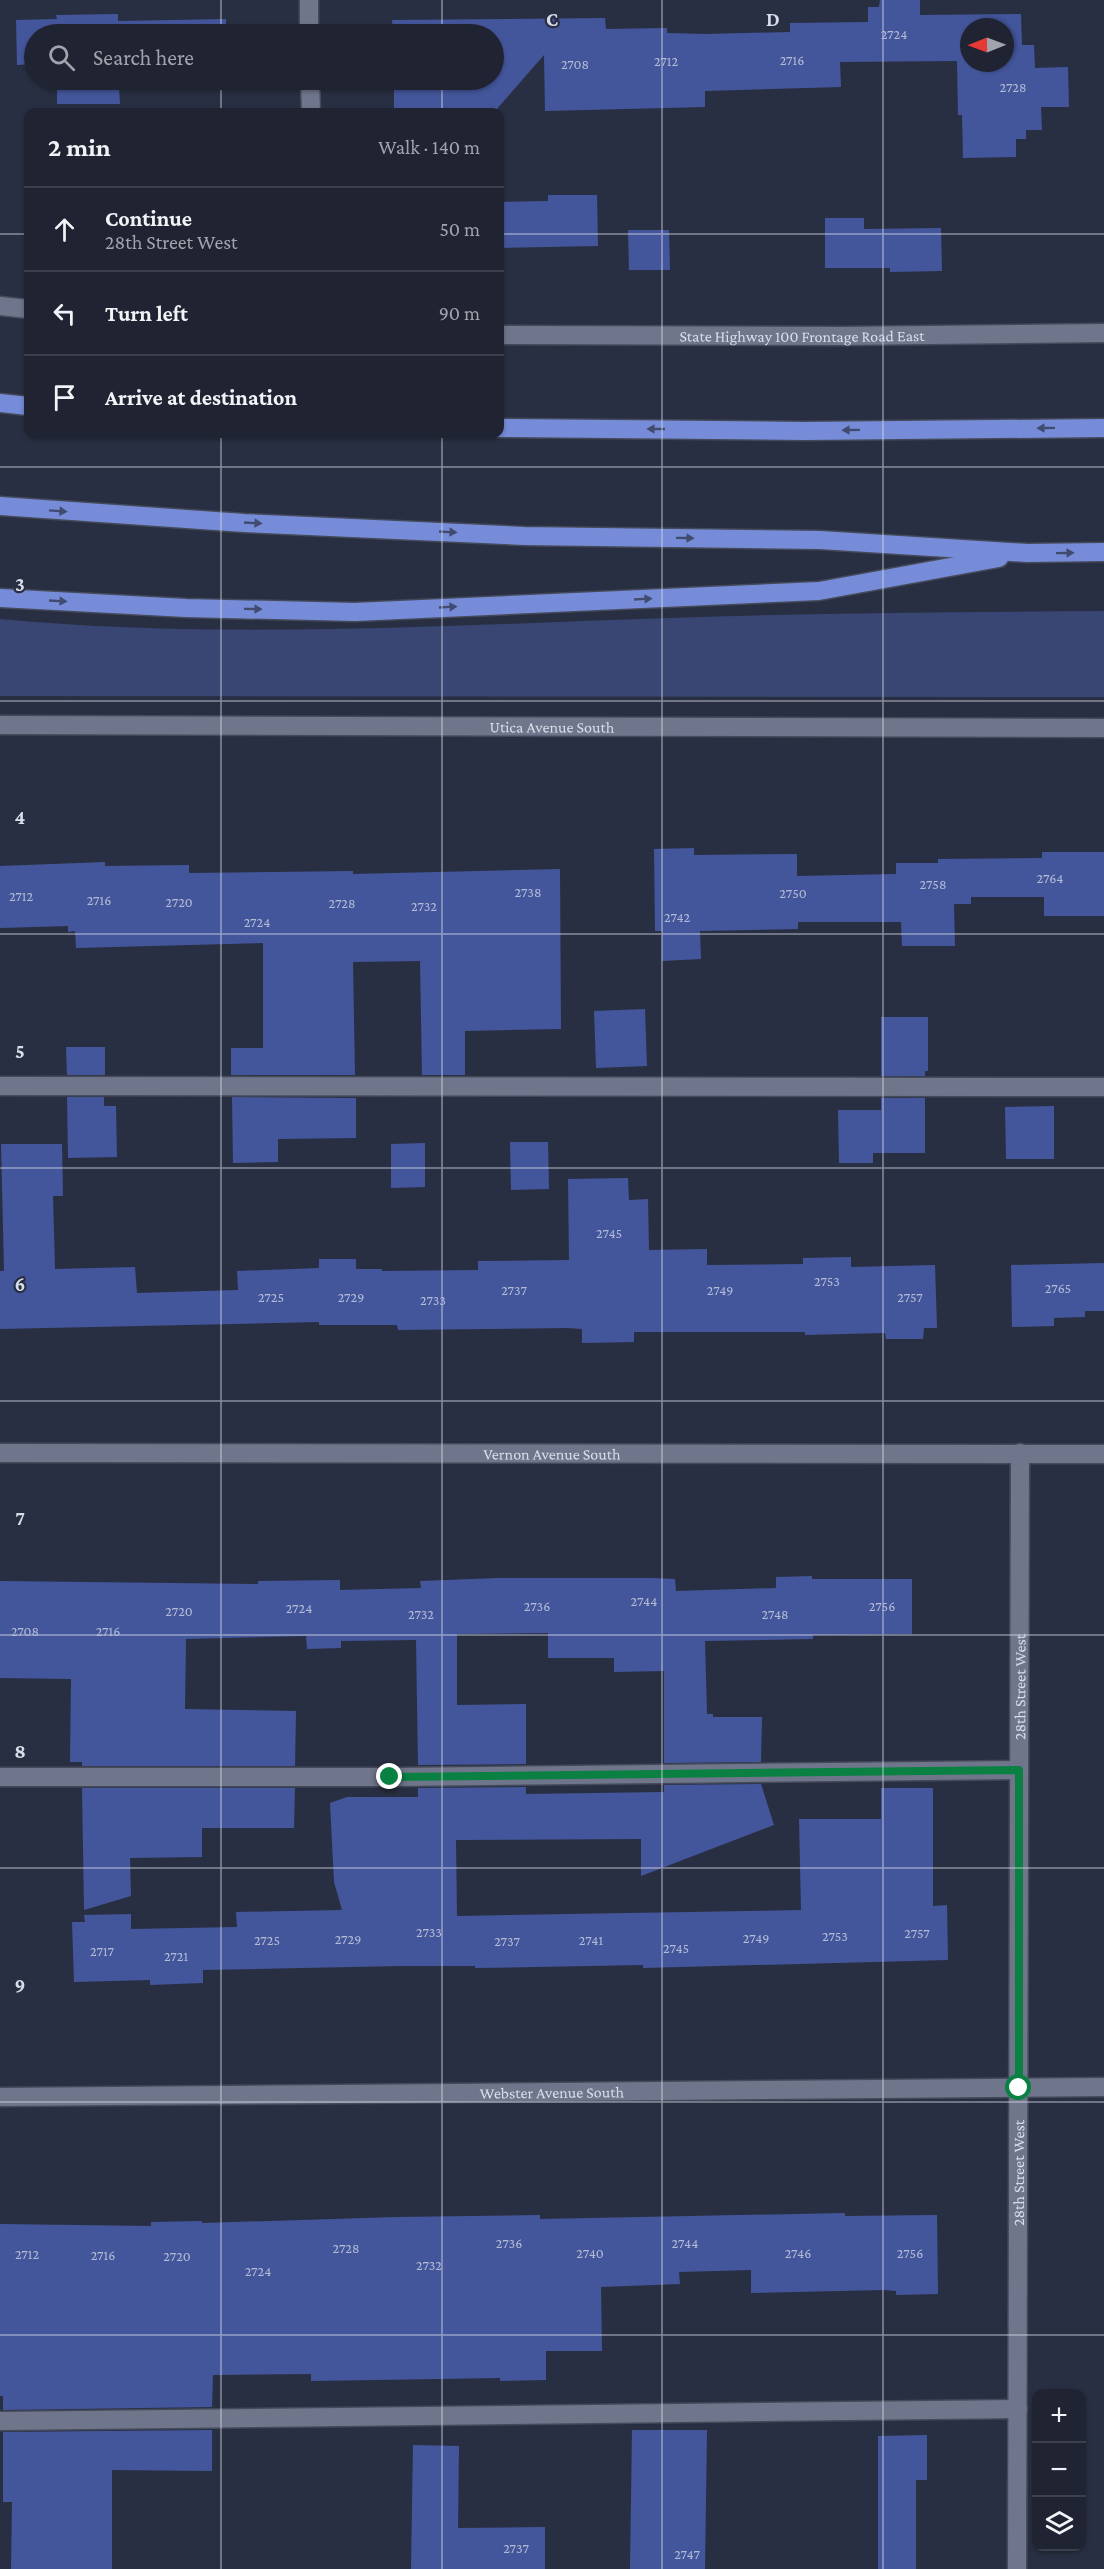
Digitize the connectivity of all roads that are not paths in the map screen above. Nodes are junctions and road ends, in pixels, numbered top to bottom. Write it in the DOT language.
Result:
graph roads {
  1 [pos="309,0"];
  2 [pos="309,24"];
  3 [pos="310,90"];
  4 [pos="311,108"];
  5 [pos="0,306"];
  6 [pos="24,309"];
  7 [pos="1104,333"];
  8 [pos="504,335"];
  9 [pos="0,403"];
  10 [pos="24,406"];
  11 [pos="504,428"];
  12 [pos="1104,428"];
  13 [pos="0,506"];
  14 [pos="1104,552"];
  15 [pos="1027,553"];
  16 [pos="0,598"];
  17 [pos="0,725"];
  18 [pos="1104,728"];
  19 [pos="0,1086"];
  20 [pos="1104,1087"];
  21 [pos="1020,1453"];
  22 [pos="0,1454"];
  23 [pos="1104,1454"];
  24 [pos="1019,1770"];
  25 [pos="0,1777"];
  26 [pos="1104,2087"];
  27 [pos="1019,2088"];
  28 [pos="0,2097"];
  29 [pos="1018,2409"];
  30 [pos="0,2421"];
  31 [pos="1017,2569"];
  1 -- 2 [label="street"];
  3 -- 4 [label="street"];
  5 -- 6 [label="street"];
  7 -- 8 [label="street, State Highway 100 Frontage Road East"];
  9 -- 10 [label="highway"];
  12 -- 11 [label="highway, one-way"];
  13 -- 15 [label="highway, one-way"];
  15 -- 14 [label="highway, one-way"];
  16 -- 15 [label="highway, one-way"];
  17 -- 18 [label="street, Utica Avenue South"];
  19 -- 20 [label="street"];
  21 -- 22 [label="street, Vernon Avenue South"];
  21 -- 23 [label="street, Vernon Avenue South"];
  21 -- 24 [label="street, 28th Street West"];
  24 -- 25 [label="street"];
  24 -- 27 [label="street, 28th Street West"];
  26 -- 27 [label="street, Webster Avenue South"];
  27 -- 28 [label="street, Webster Avenue South"];
  27 -- 29 [label="street, 28th Street West"];
  29 -- 30 [label="street"];
  29 -- 31 [label="street, 28th Street West"];
}
